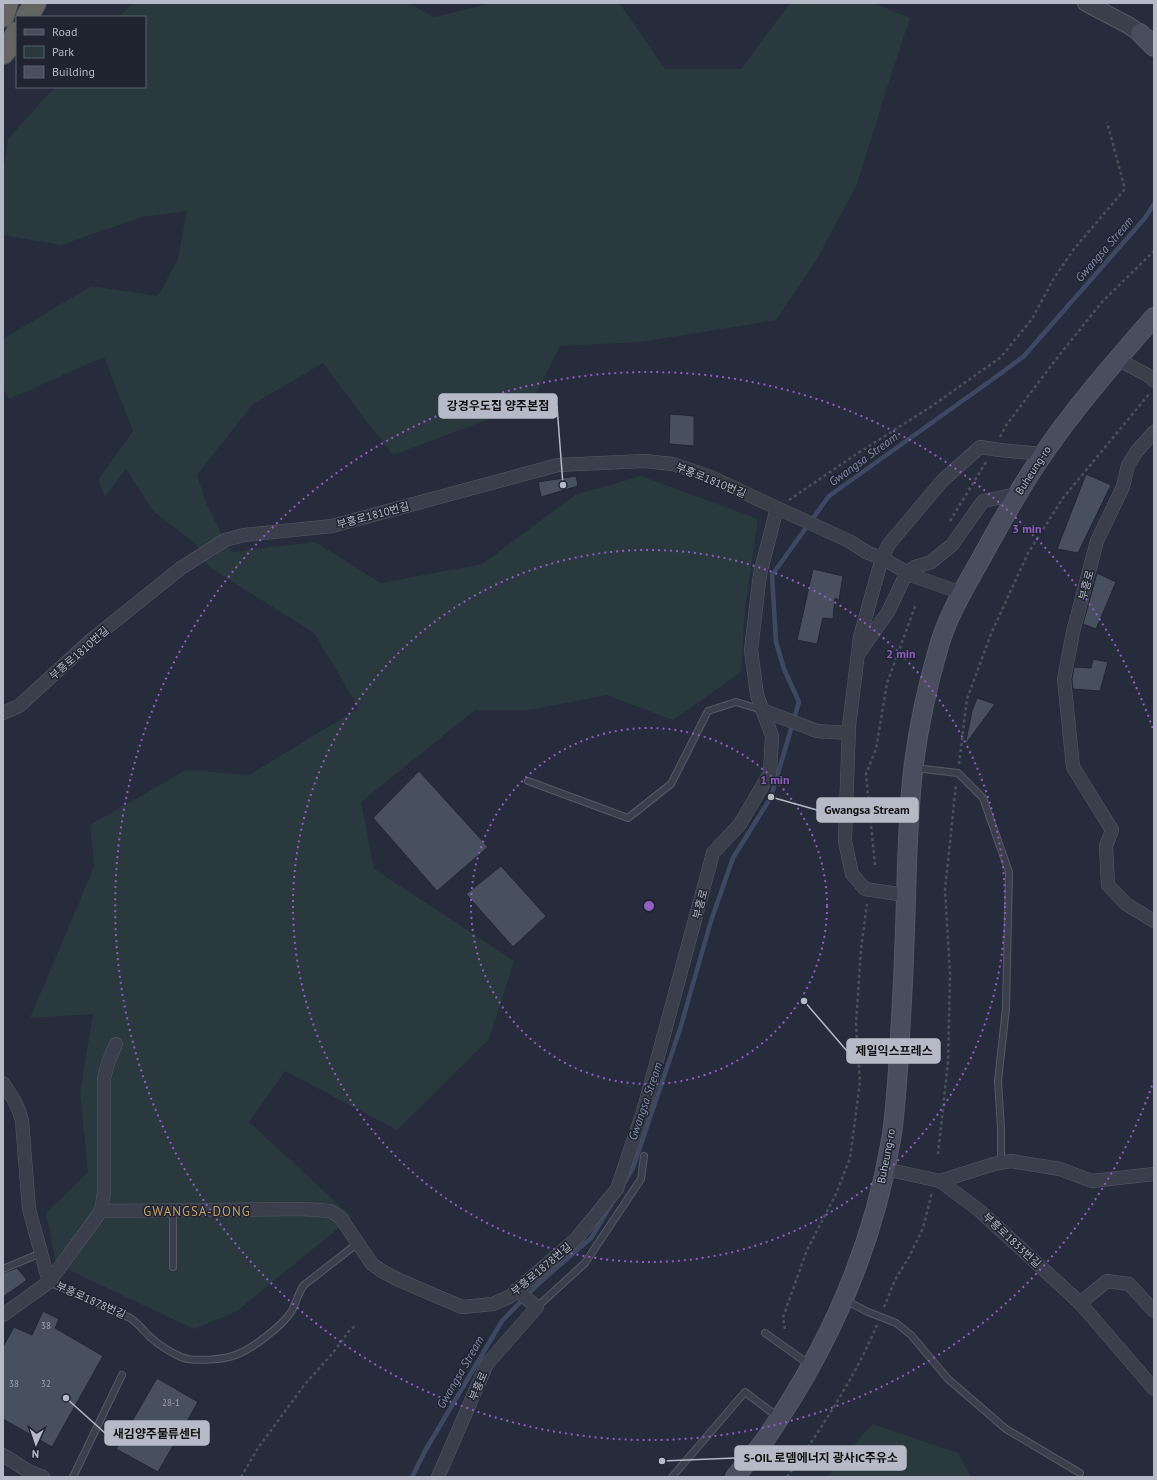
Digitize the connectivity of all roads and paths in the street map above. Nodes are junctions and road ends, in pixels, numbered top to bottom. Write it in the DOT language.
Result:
graph roads {
  1 [pos="7,3"];
  2 [pos="35,3"];
  3 [pos="1086,3"];
  4 [pos="3,16"];
  5 [pos="28,16"];
  6 [pos="1140,33"];
  7 [pos="16,35"];
  8 [pos="1154,43"];
  9 [pos="1154,47"];
  10 [pos="3,53"];
  11 [pos="1107,122"];
  12 [pos="1154,251"];
  13 [pos="1154,317"];
  14 [pos="1117,360"];
  15 [pos="1153,386"];
  16 [pos="1154,432"];
  17 [pos="993,449"];
  18 [pos="1043,454"];
  19 [pos="1017,494"];
  20 [pos="777,508"];
  21 [pos="948,526"];
  22 [pos="882,558"];
  23 [pos="907,572"];
  24 [pos="962,593"];
  25 [pos="916,604"];
  26 [pos="858,655"];
  27 [pos="766,711"];
  28 [pos="3,713"];
  29 [pos="848,733"];
  30 [pos="913,768"];
  31 [pos="958,773"];
  32 [pos="528,780"];
  33 [pos="875,865"];
  34 [pos="905,895"];
  35 [pos="868,904"];
  36 [pos="1154,921"];
  37 [pos="116,1044"];
  38 [pos="3,1083"];
  39 [pos="643,1112"];
  40 [pos="938,1154"];
  41 [pos="644,1156"];
  42 [pos="997,1164"];
  43 [pos="885,1169"];
  44 [pos="1154,1174"];
  45 [pos="940,1181"];
  46 [pos="932,1192"];
  47 [pos="173,1210"];
  48 [pos="101,1211"];
  49 [pos="358,1243"];
  50 [pos="41,1253"];
  51 [pos="173,1267"];
  52 [pos="3,1269"];
  53 [pos="49,1282"];
  54 [pos="517,1291"];
  55 [pos="844,1300"];
  56 [pos="1080,1303"];
  57 [pos="535,1305"];
  58 [pos="1154,1311"];
  59 [pos="3,1315"];
  60 [pos="880,1317"];
  61 [pos="354,1326"];
  62 [pos="785,1329"];
  63 [pos="765,1334"];
  64 [pos="811,1366"];
  65 [pos="122,1374"];
  66 [pos="1154,1389"];
  67 [pos="779,1418"];
  68 [pos="3,1455"];
  69 [pos="1080,1473"];
  70 [pos="43,1477"];
  71 [pos="73,1477"];
  72 [pos="241,1477"];
  73 [pos="438,1477"];
  74 [pos="672,1477"];
  75 [pos="735,1477"];
  76 [pos="787,1477"];
  1 -- 4 [label="highway"];
  2 -- 5 [label="highway"];
  3 -- 6 [label="street"];
  6 -- 8 [label="street"];
  6 -- 9 [label="main road"];
  7 -- 10 [label="highway"];
  11 -- 20 [label="path"];
  12 -- 17 [label="path"];
  13 -- 14 [label="main road, Buheung-ro"];
  14 -- 15 [label="street"];
  14 -- 18 [label="main road, Buheung-ro"];
  15 -- 31 [label="path"];
  16 -- 36 [label="street, 부흥로"];
  17 -- 18 [label="street"];
  17 -- 21 [label="path"];
  17 -- 22 [label="street"];
  18 -- 19 [label="main road, Buheung-ro"];
  19 -- 23 [label="street"];
  19 -- 24 [label="main road, Buheung-ro"];
  20 -- 22 [label="street, 부흥로1810번길"];
  20 -- 27 [label="street, 부흥로"];
  20 -- 28 [label="street, 부흥로1810번길"];
  22 -- 23 [label="street"];
  22 -- 26 [label="street"];
  23 -- 24 [label="street"];
  23 -- 26 [label="street"];
  24 -- 30 [label="main road"];
  25 -- 33 [label="path"];
  26 -- 29 [label="street"];
  27 -- 29 [label="street"];
  27 -- 32 [label="lane"];
  27 -- 39 [label="street, 부흥로"];
  29 -- 34 [label="street"];
  30 -- 31 [label="lane"];
  30 -- 34 [label="main road, Buheung-ro"];
  31 -- 40 [label="path"];
  31 -- 42 [label="lane"];
  34 -- 43 [label="main road, Buheung-ro"];
  35 -- 62 [label="path"];
  37 -- 48 [label="street, 부흥로1878번길"];
  38 -- 50 [label="street, 부흥로1878번길"];
  39 -- 54 [label="street, 부흥로1878번길"];
  41 -- 57 [label="lane"];
  42 -- 44 [label="street"];
  42 -- 45 [label="street, 부흥로1833번길"];
  43 -- 45 [label="street, 부흥로1833번길"];
  43 -- 55 [label="main road, Buheung-ro"];
  45 -- 56 [label="street, 부흥로1833번길"];
  46 -- 60 [label="path"];
  47 -- 48 [label="street, 부흥로1878번길"];
  47 -- 49 [label="street, 부흥로1878번길"];
  47 -- 51 [label="lane"];
  48 -- 53 [label="street, 부흥로1878번길"];
  49 -- 53 [label="lane, 부흥로1878번길"];
  49 -- 54 [label="street, 부흥로1878번길"];
  50 -- 52 [label="lane"];
  50 -- 53 [label="street, 부흥로1878번길"];
  53 -- 59 [label="street, 부흥로1878번길"];
  54 -- 57 [label="street"];
  55 -- 60 [label="lane"];
  55 -- 64 [label="main road, Buheung-ro"];
  56 -- 58 [label="street"];
  56 -- 66 [label="street, 부흥로1833번길"];
  57 -- 73 [label="street, 부흥로"];
  60 -- 69 [label="lane"];
  60 -- 76 [label="path"];
  61 -- 72 [label="path"];
  63 -- 64 [label="lane"];
  64 -- 67 [label="main road, Buheung-ro"];
  65 -- 71 [label="lane"];
  67 -- 74 [label="lane"];
  67 -- 75 [label="main road, Buheung-ro"];
  68 -- 70 [label="street"];
}
